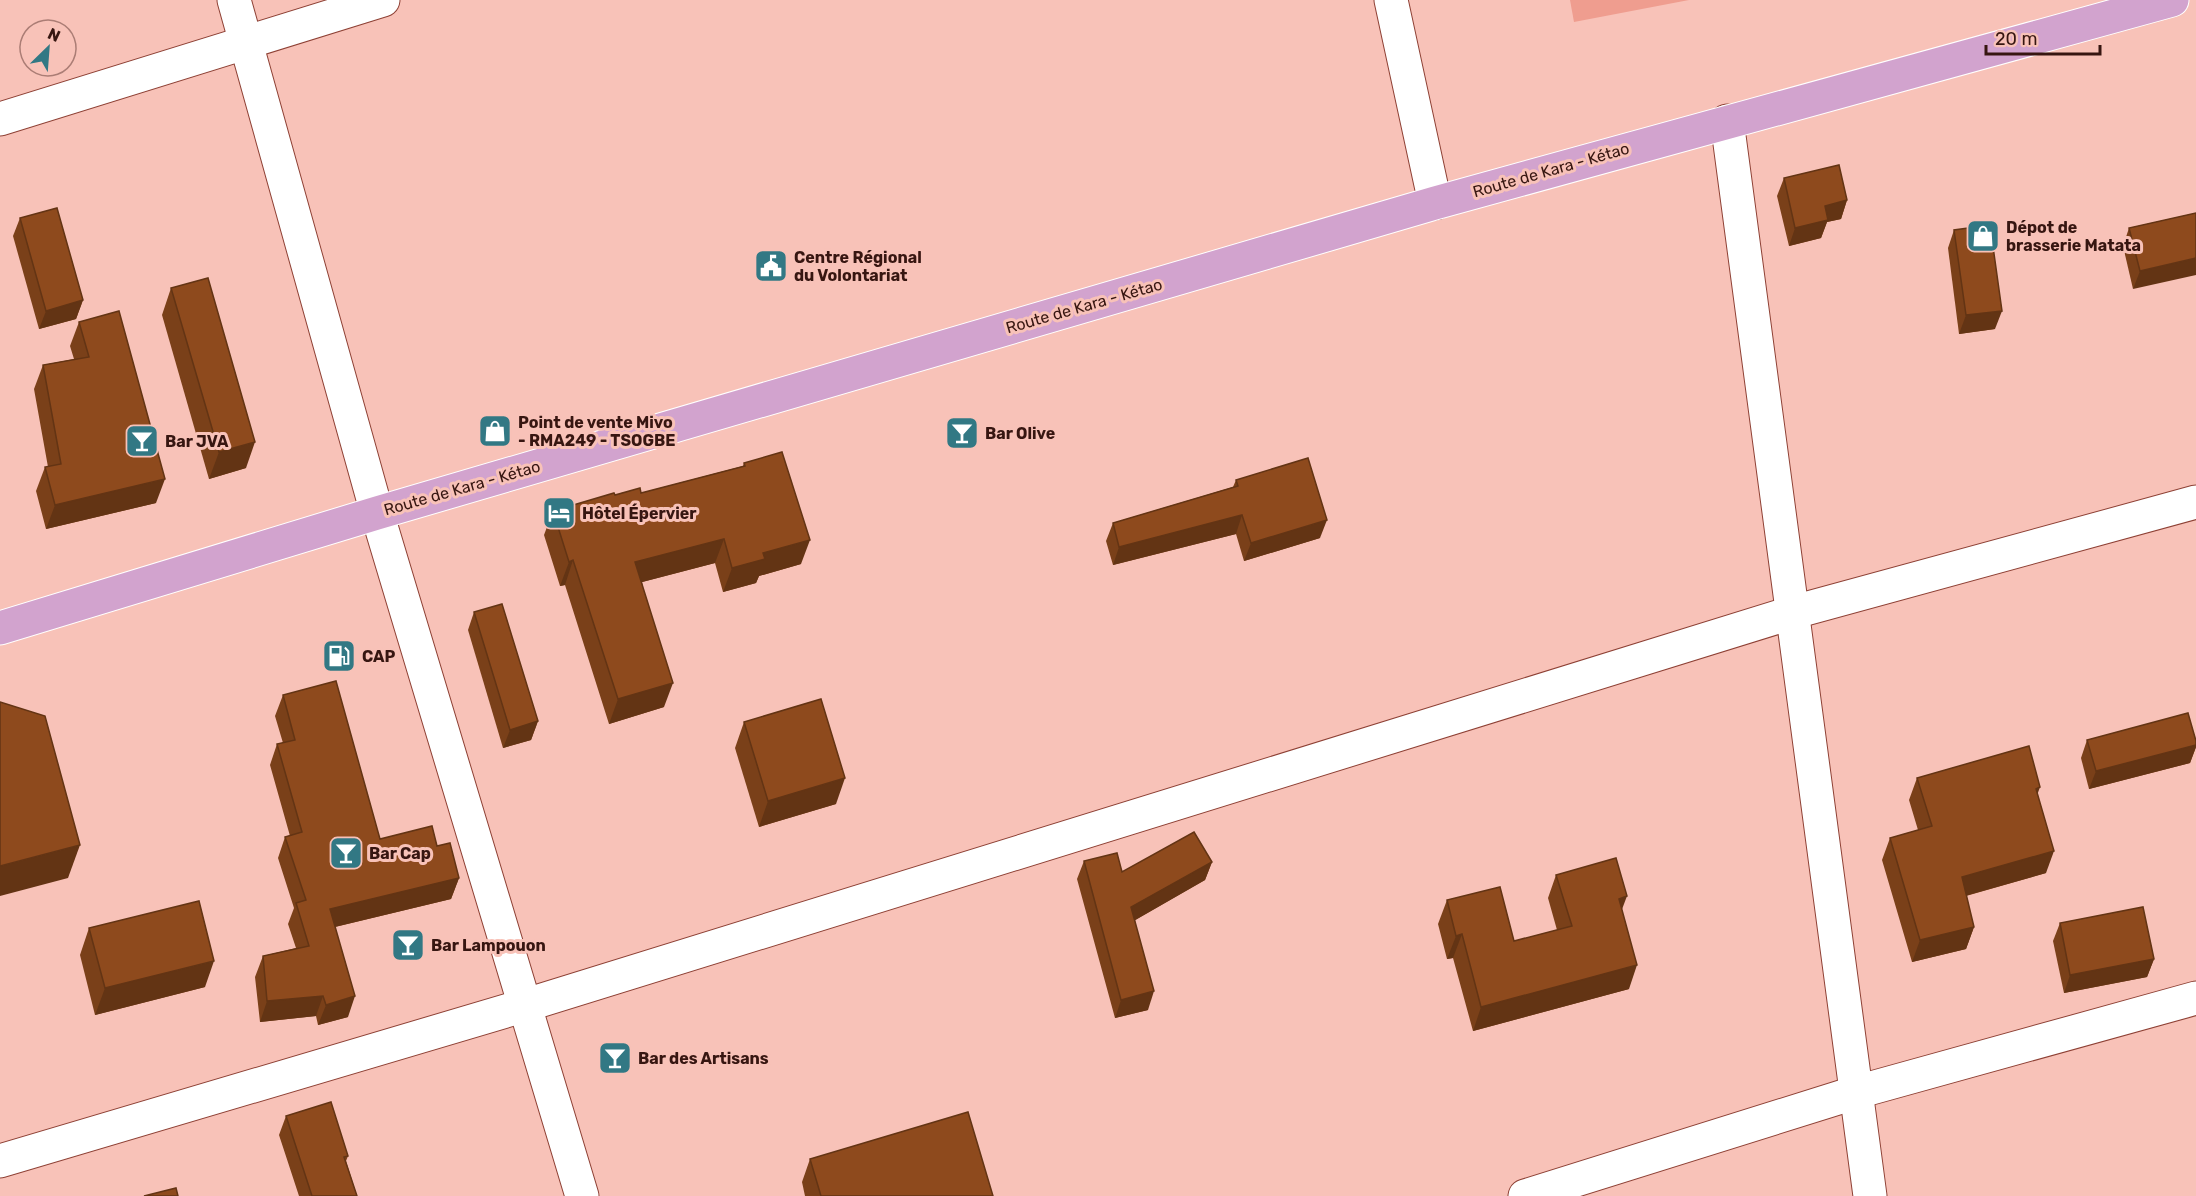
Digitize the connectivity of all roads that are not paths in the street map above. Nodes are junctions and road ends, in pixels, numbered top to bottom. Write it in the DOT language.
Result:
graph roads {
  1 [pos="234,0"];
  2 [pos="383,0"];
  3 [pos="1391,0"];
  4 [pos="2172,0"];
  5 [pos="248,43"];
  6 [pos="0,119"];
  7 [pos="1727,121"];
  8 [pos="1435,203"];
  9 [pos="2196,502"];
  10 [pos="377,513"];
  11 [pos="1794,612"];
  12 [pos="0,628"];
  13 [pos="2196,998"];
  14 [pos="526,1005"];
  15 [pos="1857,1092"];
  16 [pos="0,1161"];
  17 [pos="582,1196"];
  18 [pos="1525,1196"];
  19 [pos="1870,1196"];
  1 -- 5 [label="street"];
  2 -- 5 [label="street"];
  3 -- 8 [label="street"];
  4 -- 7 [label="main road, Route de Kara - Kétao"];
  5 -- 6 [label="street"];
  5 -- 10 [label="street"];
  7 -- 8 [label="main road, Route de Kara - Kétao"];
  7 -- 11 [label="street"];
  8 -- 10 [label="main road, Route de Kara - Kétao"];
  9 -- 11 [label="street"];
  10 -- 12 [label="main road, Route de Kara - Kétao"];
  10 -- 14 [label="street"];
  11 -- 14 [label="street"];
  11 -- 15 [label="street"];
  13 -- 15 [label="street"];
  14 -- 16 [label="street"];
  14 -- 17 [label="street"];
  15 -- 18 [label="street"];
  15 -- 19 [label="street"];
}
